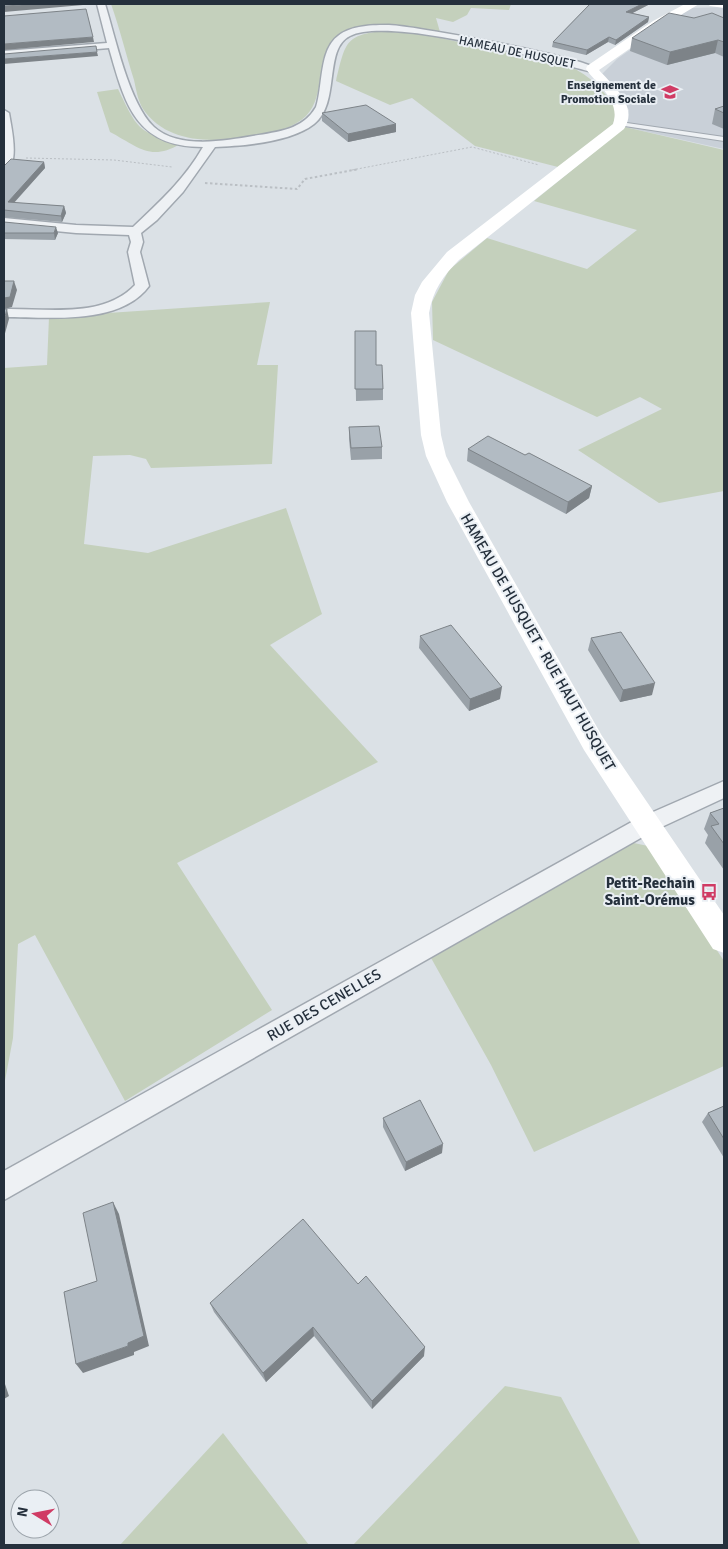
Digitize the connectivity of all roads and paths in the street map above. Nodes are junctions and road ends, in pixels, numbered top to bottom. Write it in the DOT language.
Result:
graph roads {
  1 [pos="689,4"];
  2 [pos="692,4"];
  3 [pos="700,4"];
  4 [pos="714,4"];
  5 [pos="724,5"];
  6 [pos="99,7"];
  7 [pos="679,8"];
  8 [pos="113,45"];
  9 [pos="4,54"];
  10 [pos="592,69"];
  11 [pos="4,113"];
  12 [pos="620,124"];
  13 [pos="724,139"];
  14 [pos="211,144"];
  15 [pos="6,162"];
  16 [pos="196,170"];
  17 [pos="562,171"];
  18 [pos="187,182"];
  19 [pos="4,222"];
  20 [pos="136,231"];
  21 [pos="4,313"];
  22 [pos="724,789"];
  23 [pos="645,825"];
  24 [pos="724,940"];
  25 [pos="4,1186"];
  1 -- 2 [label="street"];
  2 -- 3 [label="street"];
  2 -- 7 [label="street"];
  4 -- 5 [label="street"];
  6 -- 8 [label="street, HAMEAU DE HUSQUET"];
  7 -- 10 [label="street"];
  8 -- 9 [label="street"];
  8 -- 14 [label="street, HAMEAU DE HUSQUET"];
  10 -- 12 [label="street, HAMEAU DE HUSQUET"];
  10 -- 14 [label="street, HAMEAU DE HUSQUET"];
  11 -- 15 [label="street"];
  12 -- 13 [label="lane"];
  12 -- 17 [label="street"];
  14 -- 16 [label="street"];
  15 -- 16 [label="path"];
  16 -- 18 [label="street"];
  17 -- 18 [label="path"];
  17 -- 23 [label="street, HAMEAU DE HUSQUET - RUE HAUT HUSQUET"];
  18 -- 20 [label="street"];
  19 -- 20 [label="street"];
  20 -- 21 [label="street"];
  22 -- 23 [label="street, RUE DES CENELLES"];
  23 -- 24 [label="street, HAMEAU DE HUSQUET - RUE HAUT HUSQUET"];
  23 -- 25 [label="street, RUE DES CENELLES"];
}
